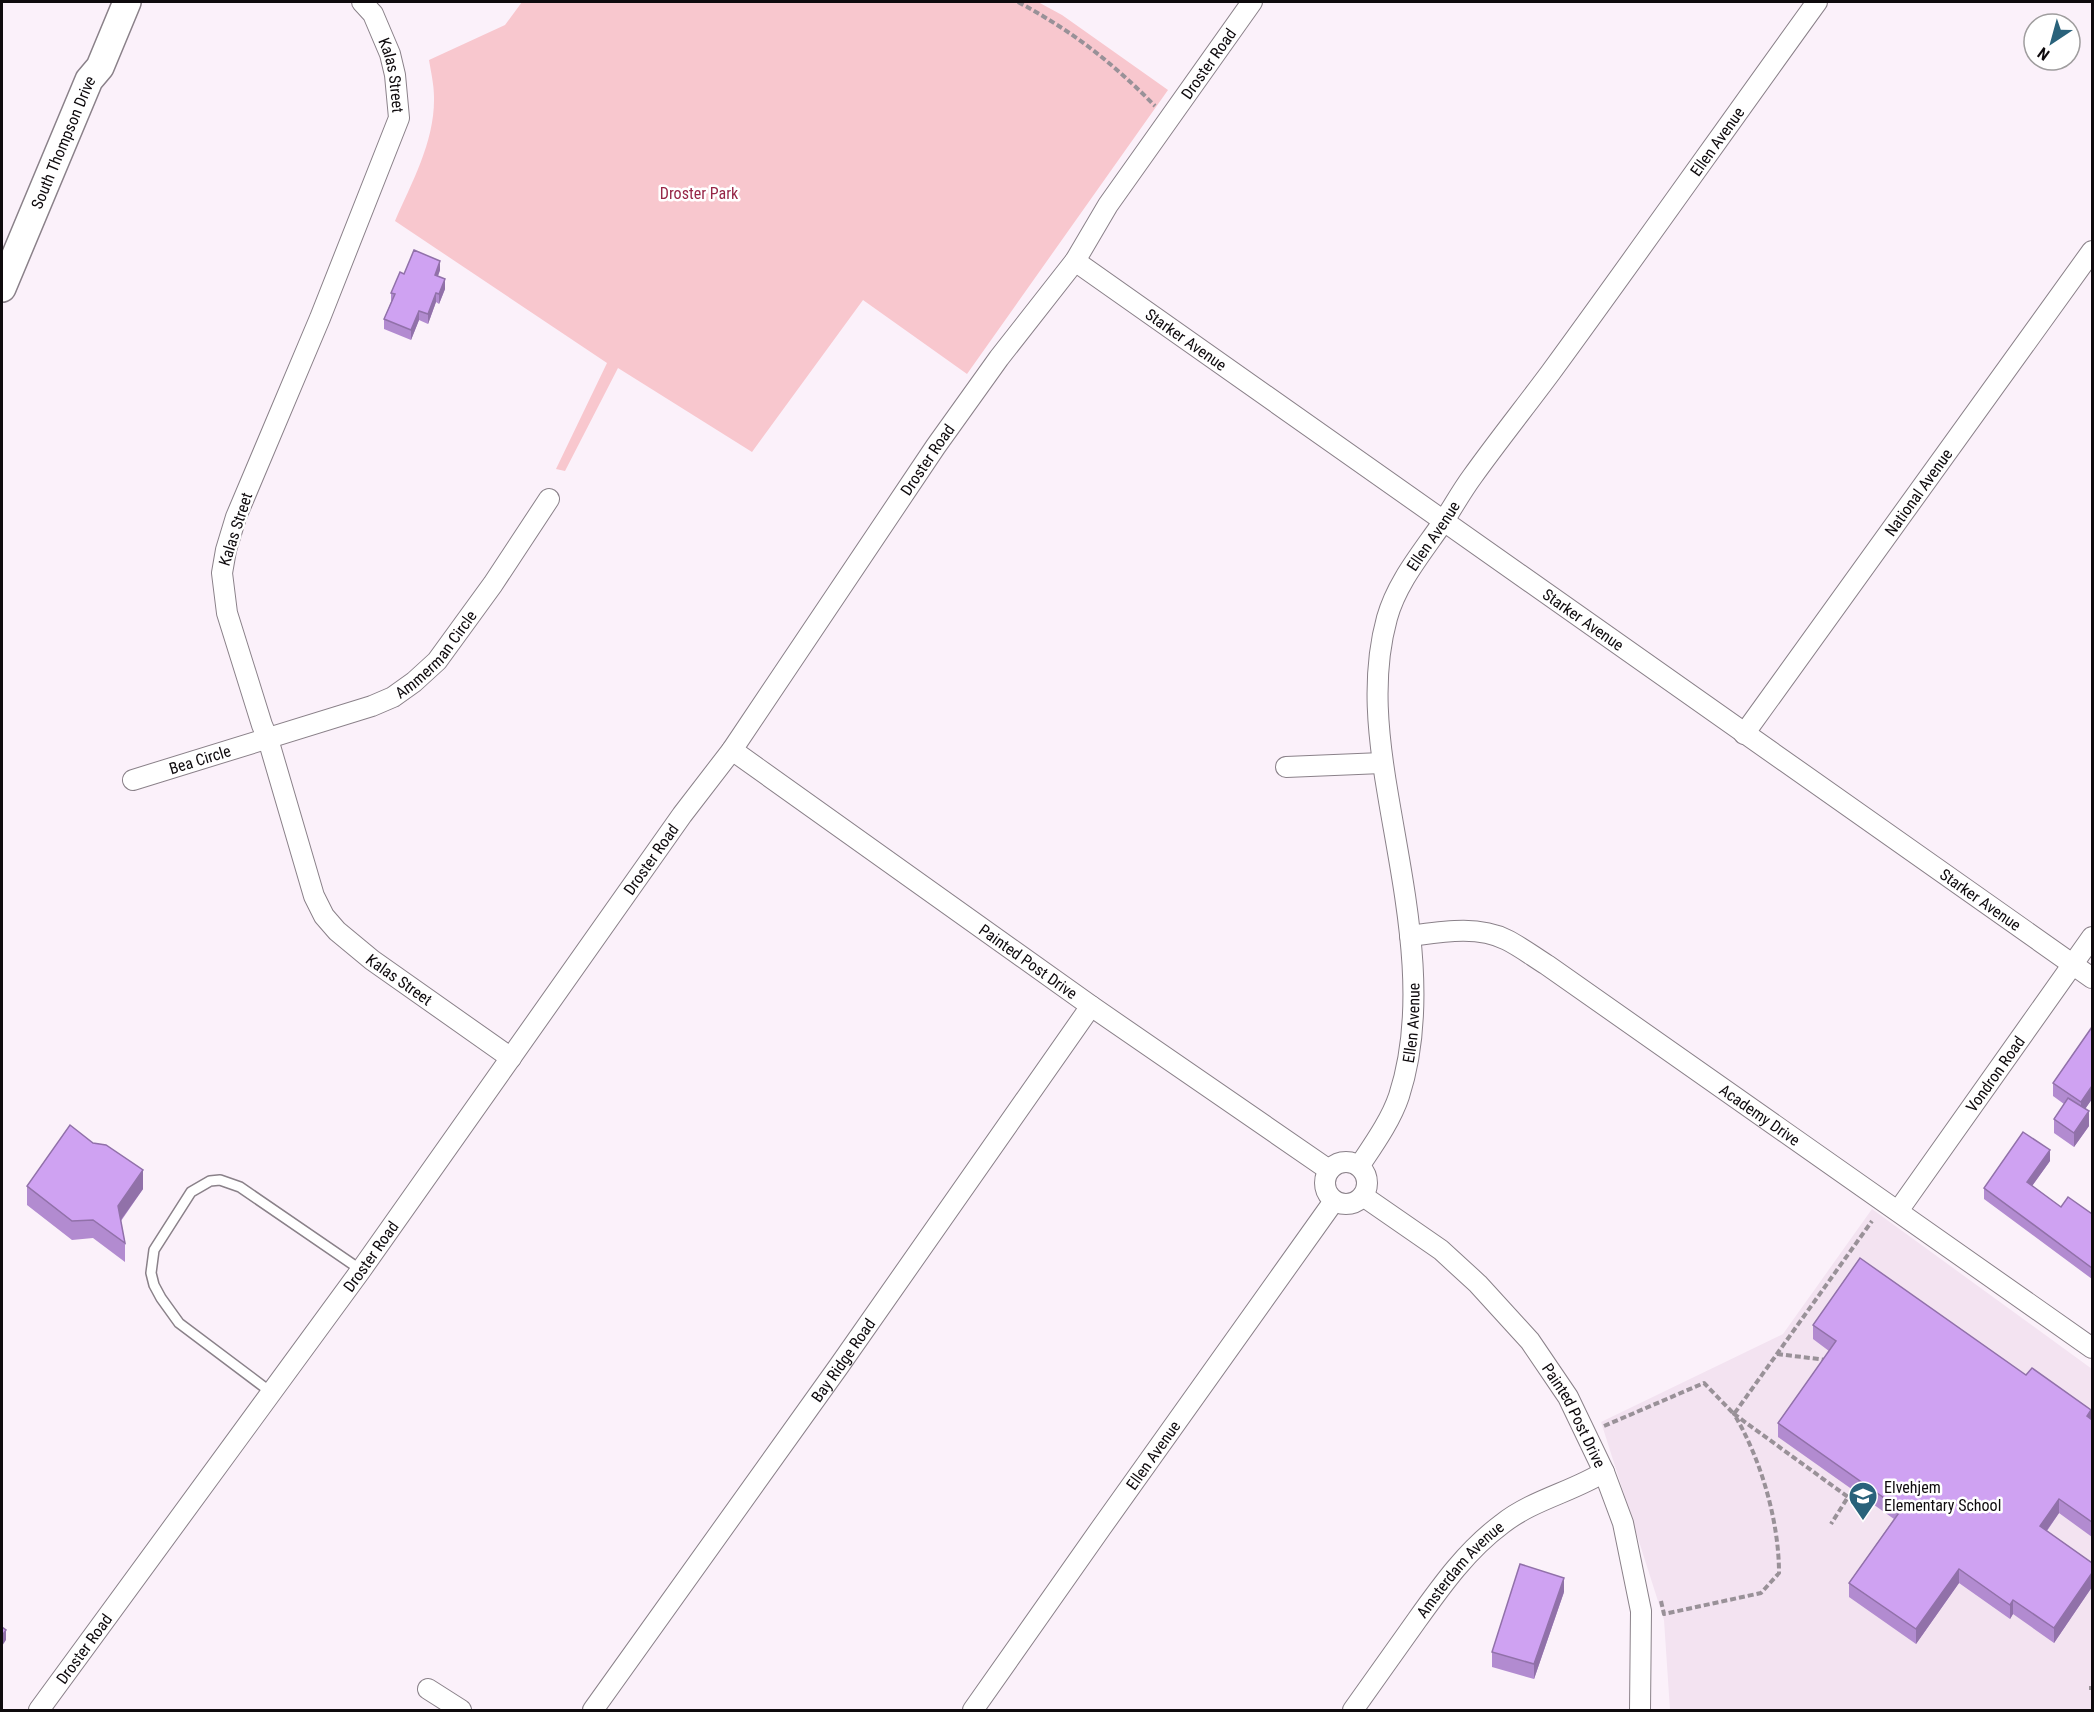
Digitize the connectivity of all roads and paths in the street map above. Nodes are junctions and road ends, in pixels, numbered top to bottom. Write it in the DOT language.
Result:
graph roads {
  1 [pos="128,2"];
  2 [pos="362,2"];
  3 [pos="1018,2"];
  4 [pos="1252,2"];
  5 [pos="1817,2"];
  6 [pos="1168,120"];
  7 [pos="2092,251"];
  8 [pos="1075,261"];
  9 [pos="2,288"];
  10 [pos="549,500"];
  11 [pos="1443,522"];
  12 [pos="1744,734"];
  13 [pos="268,739"];
  14 [pos="732,750"];
  15 [pos="1382,763"];
  16 [pos="1286,767"];
  17 [pos="133,780"];
  18 [pos="1410,936"];
  19 [pos="2092,938"];
  20 [pos="2073,964"];
  21 [pos="2092,978"];
  22 [pos="1091,1006"];
  23 [pos="511,1058"];
  24 [pos="1360,1165"];
  25 [pos="1329,1170"];
  26 [pos="1363,1196"];
  27 [pos="1334,1201"];
  28 [pos="1898,1211"];
  29 [pos="1872,1221"];
  30 [pos="361,1270"];
  31 [pos="2092,1348"];
  32 [pos="1777,1354"];
  33 [pos="1834,1361"];
  34 [pos="272,1393"];
  35 [pos="1734,1414"];
  36 [pos="1586,1434"];
  37 [pos="1605,1472"];
  38 [pos="1831,1524"];
  39 [pos="1661,1600"];
  40 [pos="428,1689"];
  41 [pos="39,1710"];
  42 [pos="461,1710"];
  43 [pos="593,1710"];
  44 [pos="973,1710"];
  45 [pos="1353,1710"];
  46 [pos="1640,1710"];
  1 -- 9 [label="street, South Thompson Drive"];
  2 -- 13 [label="street, Kalas Street"];
  3 -- 6 [label="path"];
  4 -- 6 [label="street, Droster Road"];
  5 -- 11 [label="street, Ellen Avenue"];
  6 -- 8 [label="street, Droster Road"];
  7 -- 12 [label="street, National Avenue"];
  8 -- 11 [label="street, Starker Avenue"];
  8 -- 14 [label="street, Droster Road"];
  10 -- 13 [label="street, Ammerman Circle"];
  11 -- 12 [label="street, Starker Avenue"];
  11 -- 15 [label="street, Ellen Avenue"];
  12 -- 20 [label="street, Starker Avenue"];
  13 -- 17 [label="street, Bea Circle"];
  13 -- 23 [label="street, Kalas Street"];
  14 -- 22 [label="street, Painted Post Drive"];
  14 -- 23 [label="street, Droster Road"];
  15 -- 16 [label="street"];
  15 -- 18 [label="street, Ellen Avenue"];
  18 -- 24 [label="street, Ellen Avenue"];
  18 -- 28 [label="street, Academy Drive"];
  19 -- 20 [label="street, Vondron Road"];
  20 -- 21 [label="street, Starker Avenue"];
  20 -- 28 [label="street, Vondron Road"];
  22 -- 25 [label="street, Painted Post Drive"];
  22 -- 43 [label="street, Bay Ridge Road"];
  23 -- 30 [label="street, Droster Road"];
  24 -- 25 [label="street"];
  24 -- 26 [label="street"];
  25 -- 27 [label="street"];
  26 -- 27 [label="street"];
  26 -- 36 [label="street, Painted Post Drive"];
  27 -- 44 [label="street, Ellen Avenue"];
  28 -- 31 [label="street, Academy Drive"];
  29 -- 32 [label="path"];
  30 -- 34 [label="street, Droster Road"];
  30 -- 34 [label="lane"];
  32 -- 33 [label="path"];
  32 -- 35 [label="path"];
  34 -- 41 [label="street, Droster Road"];
  35 -- 36 [label="path"];
  35 -- 38 [label="path"];
  35 -- 39 [label="path"];
  36 -- 37 [label="street, Painted Post Drive"];
  37 -- 45 [label="street, Amsterdam Avenue"];
  37 -- 46 [label="street, Painted Post Drive"];
  40 -- 42 [label="street"];
}
